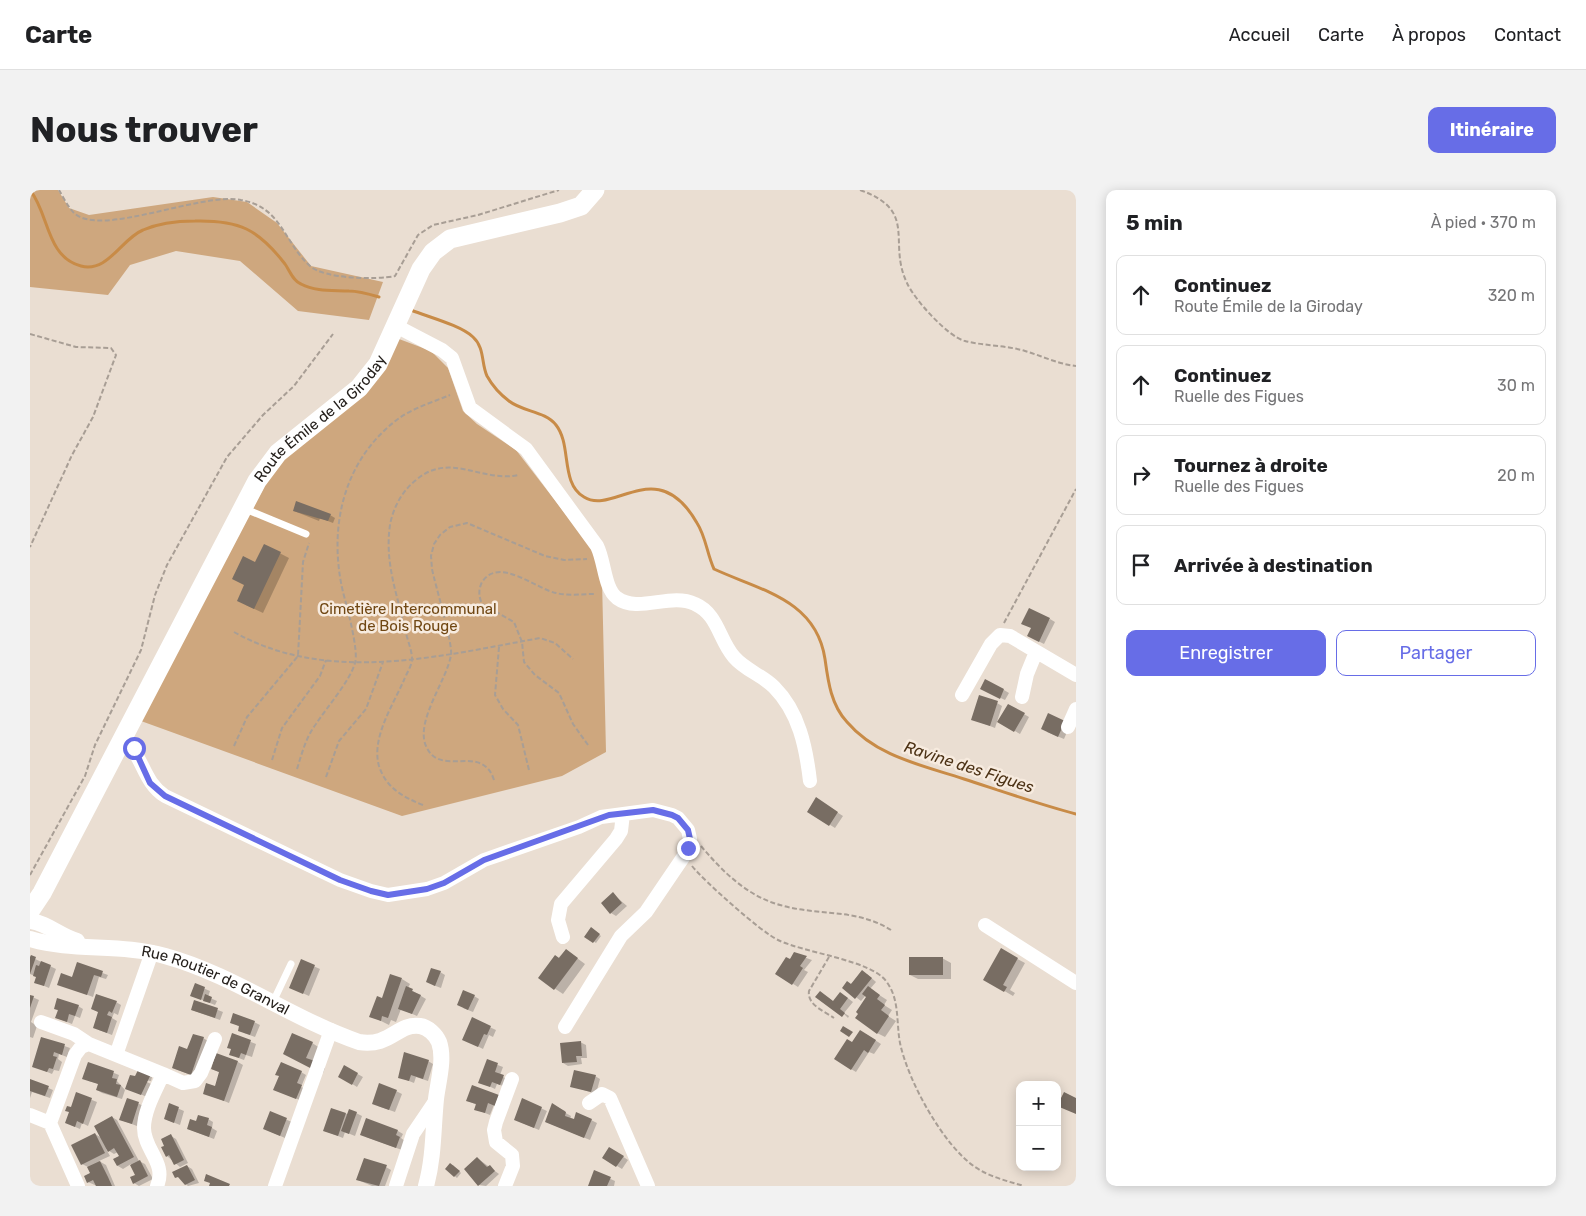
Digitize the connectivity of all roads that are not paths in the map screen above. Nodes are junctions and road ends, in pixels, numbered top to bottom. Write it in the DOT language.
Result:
graph roads {
  1 [pos="595,190"];
  2 [pos="396,326"];
  3 [pos="243,508"];
  4 [pos="306,534"];
  5 [pos="1036,652"];
  6 [pos="1076,675"];
  7 [pos="962,695"];
  8 [pos="1022,697"];
  9 [pos="1076,709"];
  10 [pos="1068,726"];
  11 [pos="123,739"];
  12 [pos="810,781"];
  13 [pos="623,814"];
  14 [pos="42,893"];
  15 [pos="30,911"];
  16 [pos="30,921"];
  17 [pos="984,925"];
  18 [pos="47,926"];
  19 [pos="563,937"];
  20 [pos="30,939"];
  21 [pos="96,946"];
  22 [pos="152,952"];
  23 [pos="290,964"];
  24 [pos="1076,983"];
  25 [pos="274,1002"];
  26 [pos="41,1022"];
  27 [pos="565,1026"];
  28 [pos="332,1030"];
  29 [pos="214,1039"];
  30 [pos="89,1044"];
  31 [pos="116,1055"];
  32 [pos="163,1074"];
  33 [pos="512,1079"];
  34 [pos="436,1100"];
  35 [pos="589,1103"];
  36 [pos="30,1115"];
  37 [pos="50,1123"];
  38 [pos="78,1186"];
  39 [pos="157,1186"];
  40 [pos="275,1186"];
  41 [pos="396,1186"];
  42 [pos="426,1186"];
  43 [pos="505,1186"];
  44 [pos="648,1186"];
  1 -- 2 [label="main road, Route Émile de la Giroday"];
  2 -- 3 [label="main road, Route Émile de la Giroday"];
  2 -- 12 [label="street"];
  3 -- 4 [label="lane"];
  3 -- 11 [label="main road, Route Émile de la Giroday"];
  5 -- 6 [label="street"];
  5 -- 7 [label="street"];
  5 -- 8 [label="street"];
  9 -- 10 [label="street"];
  11 -- 13 [label="street"];
  11 -- 14 [label="main road, Route Émile de la Giroday"];
  13 -- 19 [label="street"];
  13 -- 27 [label="street"];
  14 -- 15 [label="main road, Route Émile de la Giroday"];
  14 -- 18 [label="street"];
  16 -- 18 [label="street, Rue Routier de Granval"];
  17 -- 24 [label="street"];
  18 -- 21 [label="street, Rue Routier de Granval"];
  20 -- 21 [label="street, Rue Routier de Granval"];
  21 -- 22 [label="street, Rue Routier de Granval"];
  22 -- 25 [label="street, Rue Routier de Granval"];
  22 -- 31 [label="street"];
  23 -- 25 [label="lane"];
  25 -- 28 [label="street, Rue Routier de Granval"];
  26 -- 30 [label="street"];
  28 -- 34 [label="street, Rue Routier de Granval"];
  28 -- 40 [label="street"];
  29 -- 32 [label="street"];
  30 -- 31 [label="street"];
  30 -- 37 [label="street"];
  31 -- 32 [label="street"];
  32 -- 39 [label="street"];
  33 -- 43 [label="street"];
  34 -- 41 [label="street"];
  34 -- 42 [label="street, Rue Routier de Granval"];
  35 -- 44 [label="street"];
  36 -- 37 [label="street"];
  37 -- 38 [label="street"];
}
